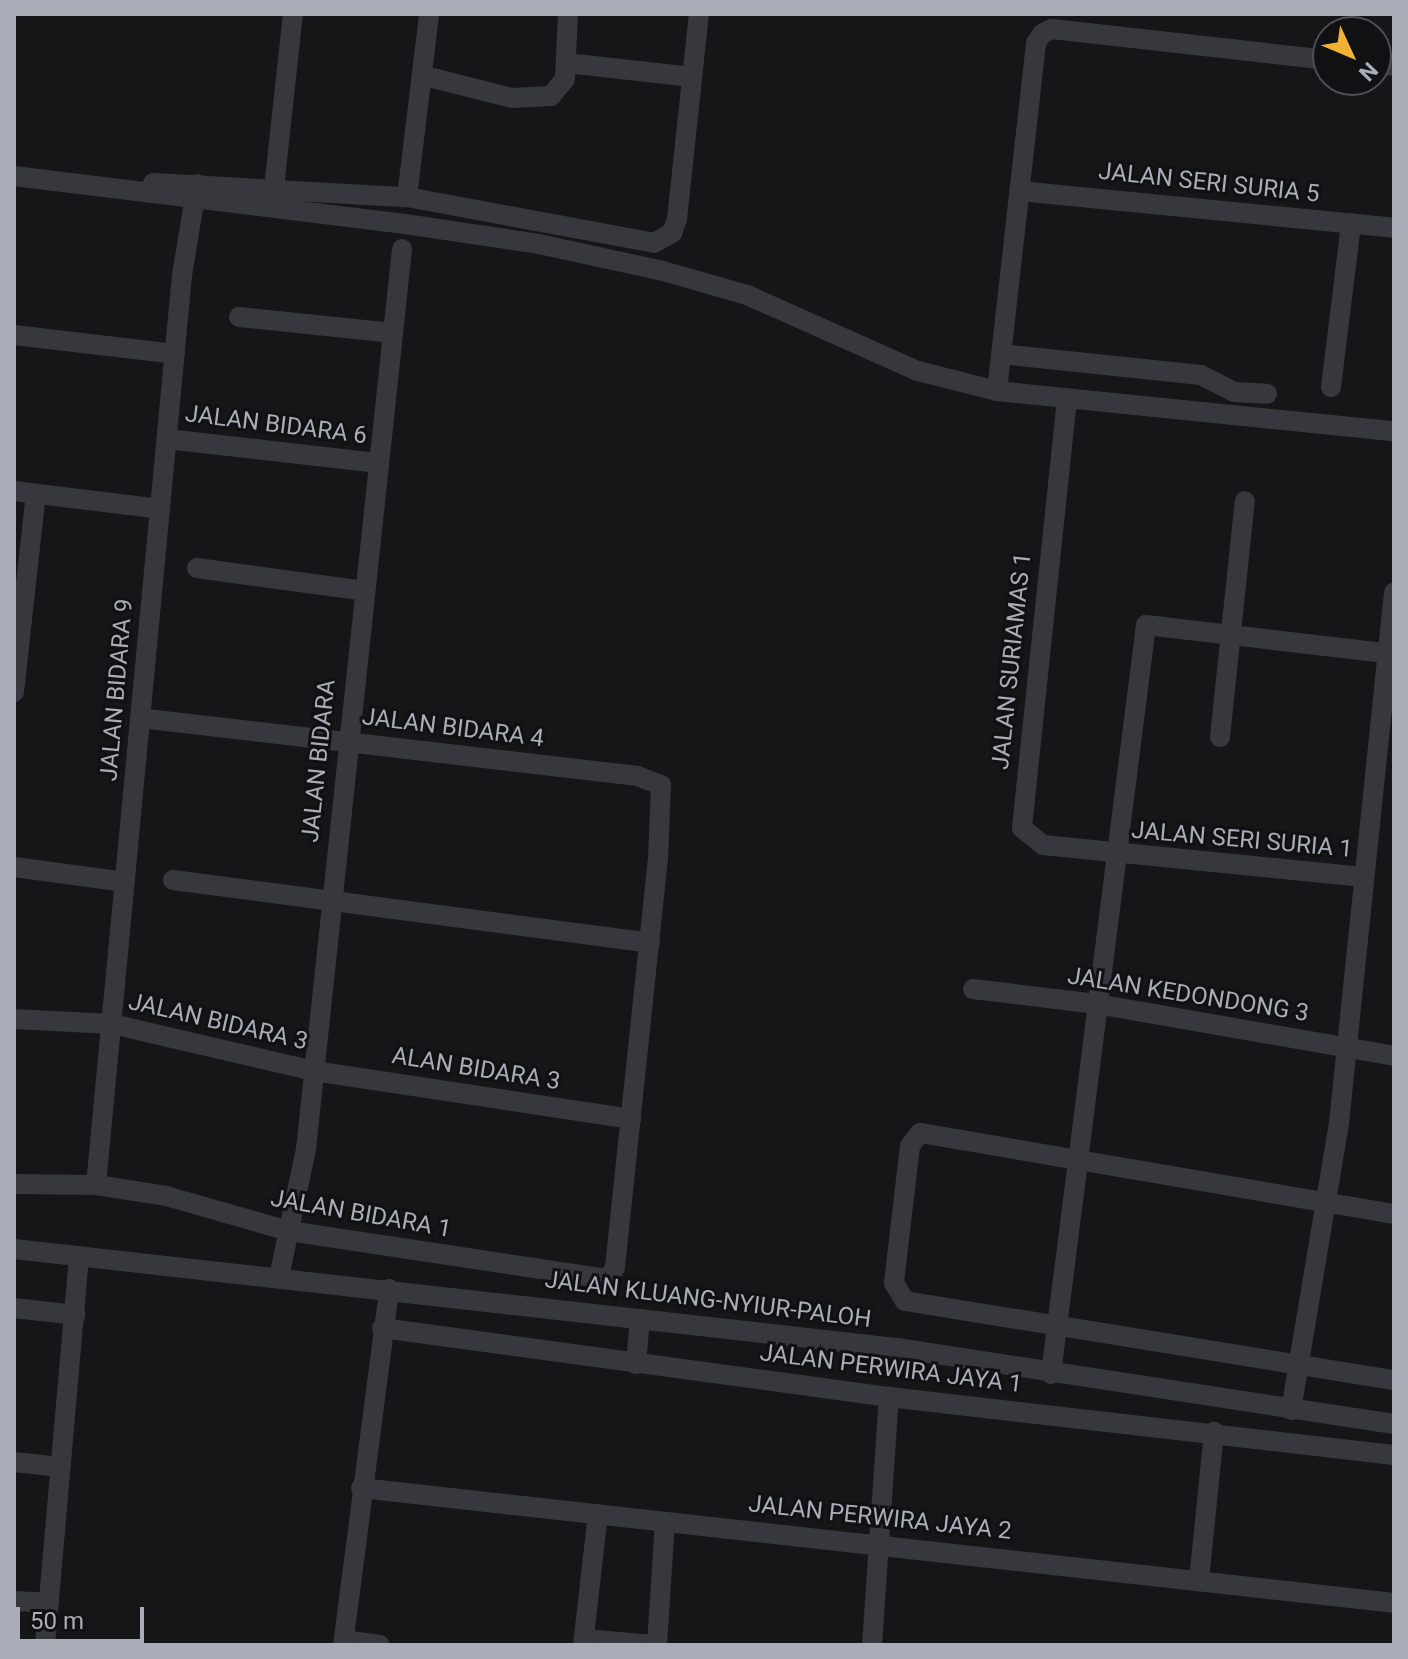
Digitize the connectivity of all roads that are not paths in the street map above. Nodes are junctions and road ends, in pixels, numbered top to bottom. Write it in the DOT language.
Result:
graph roads {
  1 [pos="293,14"];
  2 [pos="429,14"];
  3 [pos="568,14"];
  4 [pos="699,14"];
  5 [pos="1312,58"];
  6 [pos="567,63"];
  7 [pos="425,76"];
  8 [pos="692,77"];
  9 [pos="14,176"];
  10 [pos="274,188"];
  11 [pos="1019,191"];
  12 [pos="195,192"];
  13 [pos="407,197"];
  14 [pos="1351,223"];
  15 [pos="1394,228"];
  16 [pos="402,249"];
  17 [pos="239,317"];
  18 [pos="393,333"];
  19 [pos="14,335"];
  20 [pos="175,354"];
  21 [pos="1001,354"];
  22 [pos="1331,387"];
  23 [pos="997,391"];
  24 [pos="1267,394"];
  25 [pos="1067,399"];
  26 [pos="1394,431"];
  27 [pos="167,439"];
  28 [pos="379,463"];
  29 [pos="14,491"];
  30 [pos="36,494"];
  31 [pos="1245,501"];
  32 [pos="160,509"];
  33 [pos="197,568"];
  34 [pos="364,591"];
  35 [pos="1394,593"];
  36 [pos="1232,633"];
  37 [pos="1391,653"];
  38 [pos="14,692"];
  39 [pos="140,718"];
  40 [pos="1220,737"];
  41 [pos="348,741"];
  42 [pos="1116,855"];
  43 [pos="14,867"];
  44 [pos="1363,877"];
  45 [pos="173,880"];
  46 [pos="125,882"];
  47 [pos="330,904"];
  48 [pos="650,943"];
  49 [pos="973,989"];
  50 [pos="1097,1004"];
  51 [pos="14,1019"];
  52 [pos="112,1024"];
  53 [pos="1345,1047"];
  54 [pos="1394,1056"];
  55 [pos="314,1071"];
  56 [pos="631,1119"];
  57 [pos="1078,1157"];
  58 [pos="14,1184"];
  59 [pos="96,1185"];
  60 [pos="1328,1202"];
  61 [pos="1394,1214"];
  62 [pos="289,1231"];
  63 [pos="14,1249"];
  64 [pos="79,1256"];
  65 [pos="279,1277"];
  66 [pos="389,1289"];
  67 [pos="14,1308"];
  68 [pos="76,1315"];
  69 [pos="640,1319"];
  70 [pos="1057,1325"];
  71 [pos="382,1328"];
  72 [pos="636,1364"];
  73 [pos="1300,1365"];
  74 [pos="1051,1374"];
  75 [pos="1394,1380"];
  76 [pos="889,1397"];
  77 [pos="1291,1410"];
  78 [pos="1394,1424"];
  79 [pos="1214,1432"];
  80 [pos="1394,1455"];
  81 [pos="14,1462"];
  82 [pos="61,1467"];
  83 [pos="361,1488"];
  84 [pos="598,1514"];
  85 [pos="665,1522"];
  86 [pos="879,1542"];
  87 [pos="1199,1580"];
  88 [pos="14,1601"];
  89 [pos="49,1603"];
  90 [pos="1394,1603"];
  91 [pos="344,1642"];
  92 [pos="584,1642"];
  93 [pos="45,1645"];
  94 [pos="380,1645"];
  95 [pos="656,1645"];
  96 [pos="872,1645"];
  1 -- 10 [label="street"];
  2 -- 7 [label="street"];
  3 -- 6 [label="street"];
  4 -- 8 [label="street"];
  5 -- 11 [label="street"];
  6 -- 7 [label="street"];
  6 -- 8 [label="street"];
  7 -- 13 [label="street"];
  8 -- 13 [label="street"];
  9 -- 12 [label="street"];
  10 -- 12 [label="street"];
  10 -- 13 [label="street"];
  11 -- 14 [label="street, JALAN SERI SURIA 5"];
  11 -- 21 [label="street"];
  12 -- 20 [label="street, JALAN BIDARA 9"];
  12 -- 23 [label="street"];
  14 -- 15 [label="street, JALAN SERI SURIA 5"];
  14 -- 22 [label="street"];
  16 -- 18 [label="street, JALAN BIDARA"];
  17 -- 18 [label="street"];
  18 -- 28 [label="street, JALAN BIDARA"];
  19 -- 20 [label="street"];
  20 -- 27 [label="street, JALAN BIDARA 9"];
  21 -- 23 [label="street"];
  21 -- 24 [label="street"];
  23 -- 25 [label="street"];
  25 -- 26 [label="street"];
  25 -- 42 [label="street, JALAN SURIAMAS 1"];
  27 -- 28 [label="street, JALAN BIDARA 6"];
  27 -- 32 [label="street, JALAN BIDARA 9"];
  28 -- 34 [label="street, JALAN BIDARA"];
  29 -- 30 [label="street"];
  30 -- 32 [label="street"];
  30 -- 38 [label="street"];
  31 -- 36 [label="street"];
  32 -- 39 [label="street, JALAN BIDARA 9"];
  33 -- 34 [label="street"];
  34 -- 41 [label="street, JALAN BIDARA"];
  35 -- 37 [label="street"];
  36 -- 37 [label="street"];
  36 -- 40 [label="street"];
  36 -- 42 [label="street"];
  37 -- 44 [label="street"];
  39 -- 41 [label="street, JALAN BIDARA 4"];
  39 -- 46 [label="street, JALAN BIDARA 9"];
  41 -- 47 [label="street, JALAN BIDARA"];
  41 -- 48 [label="street, JALAN BIDARA 4"];
  42 -- 44 [label="street, JALAN SERI SURIA 1"];
  42 -- 50 [label="street"];
  43 -- 46 [label="street"];
  44 -- 53 [label="street"];
  45 -- 47 [label="street"];
  46 -- 52 [label="street, JALAN BIDARA 9"];
  47 -- 48 [label="street"];
  47 -- 55 [label="street, JALAN BIDARA"];
  48 -- 56 [label="street"];
  49 -- 50 [label="street, JALAN KEDONDONG 3"];
  50 -- 53 [label="street, JALAN KEDONDONG 3"];
  50 -- 57 [label="street"];
  51 -- 52 [label="street, JALAN BIDARA 3"];
  52 -- 55 [label="street, JALAN BIDARA 3"];
  52 -- 59 [label="street, JALAN BIDARA 9"];
  53 -- 54 [label="street, JALAN KEDONDONG 3"];
  53 -- 60 [label="street"];
  55 -- 56 [label="street, ALAN BIDARA 3"];
  55 -- 62 [label="street, JALAN BIDARA"];
  56 -- 62 [label="street, JALAN BIDARA 1"];
  57 -- 60 [label="street"];
  57 -- 70 [label="street"];
  57 -- 70 [label="street"];
  58 -- 59 [label="street, JALAN BIDARA 1"];
  59 -- 62 [label="street, JALAN BIDARA 1"];
  60 -- 61 [label="street"];
  60 -- 73 [label="street"];
  62 -- 65 [label="street, JALAN BIDARA"];
  63 -- 64 [label="street, JALAN KLUANG-NYIUR-PALOH"];
  64 -- 65 [label="street, JALAN KLUANG-NYIUR-PALOH"];
  64 -- 68 [label="street"];
  65 -- 66 [label="street, JALAN KLUANG-NYIUR-PALOH"];
  66 -- 69 [label="street, JALAN KLUANG-NYIUR-PALOH"];
  66 -- 71 [label="street"];
  67 -- 68 [label="street"];
  68 -- 82 [label="street"];
  69 -- 72 [label="street"];
  69 -- 74 [label="street, JALAN KLUANG-NYIUR-PALOH"];
  70 -- 73 [label="street"];
  70 -- 74 [label="street"];
  71 -- 72 [label="street, JALAN PERWIRA JAYA 1"];
  71 -- 83 [label="street"];
  72 -- 76 [label="street, JALAN PERWIRA JAYA 1"];
  73 -- 75 [label="street"];
  73 -- 77 [label="street"];
  74 -- 77 [label="street, JALAN KLUANG-NYIUR-PALOH"];
  76 -- 79 [label="street, JALAN PERWIRA JAYA 1"];
  76 -- 86 [label="street"];
  77 -- 78 [label="street, JALAN KLUANG-NYIUR-PALOH"];
  79 -- 80 [label="street, JALAN PERWIRA JAYA 1"];
  79 -- 87 [label="street"];
  81 -- 82 [label="street"];
  82 -- 89 [label="street"];
  83 -- 84 [label="street, JALAN PERWIRA JAYA 2"];
  83 -- 91 [label="street"];
  84 -- 85 [label="street, JALAN PERWIRA JAYA 2"];
  84 -- 92 [label="street"];
  85 -- 86 [label="street, JALAN PERWIRA JAYA 2"];
  85 -- 95 [label="street"];
  86 -- 87 [label="street, JALAN PERWIRA JAYA 2"];
  86 -- 96 [label="street"];
  87 -- 90 [label="street, JALAN PERWIRA JAYA 2"];
  88 -- 89 [label="street"];
  89 -- 93 [label="street"];
  91 -- 94 [label="street"];
  92 -- 95 [label="street"];
}
